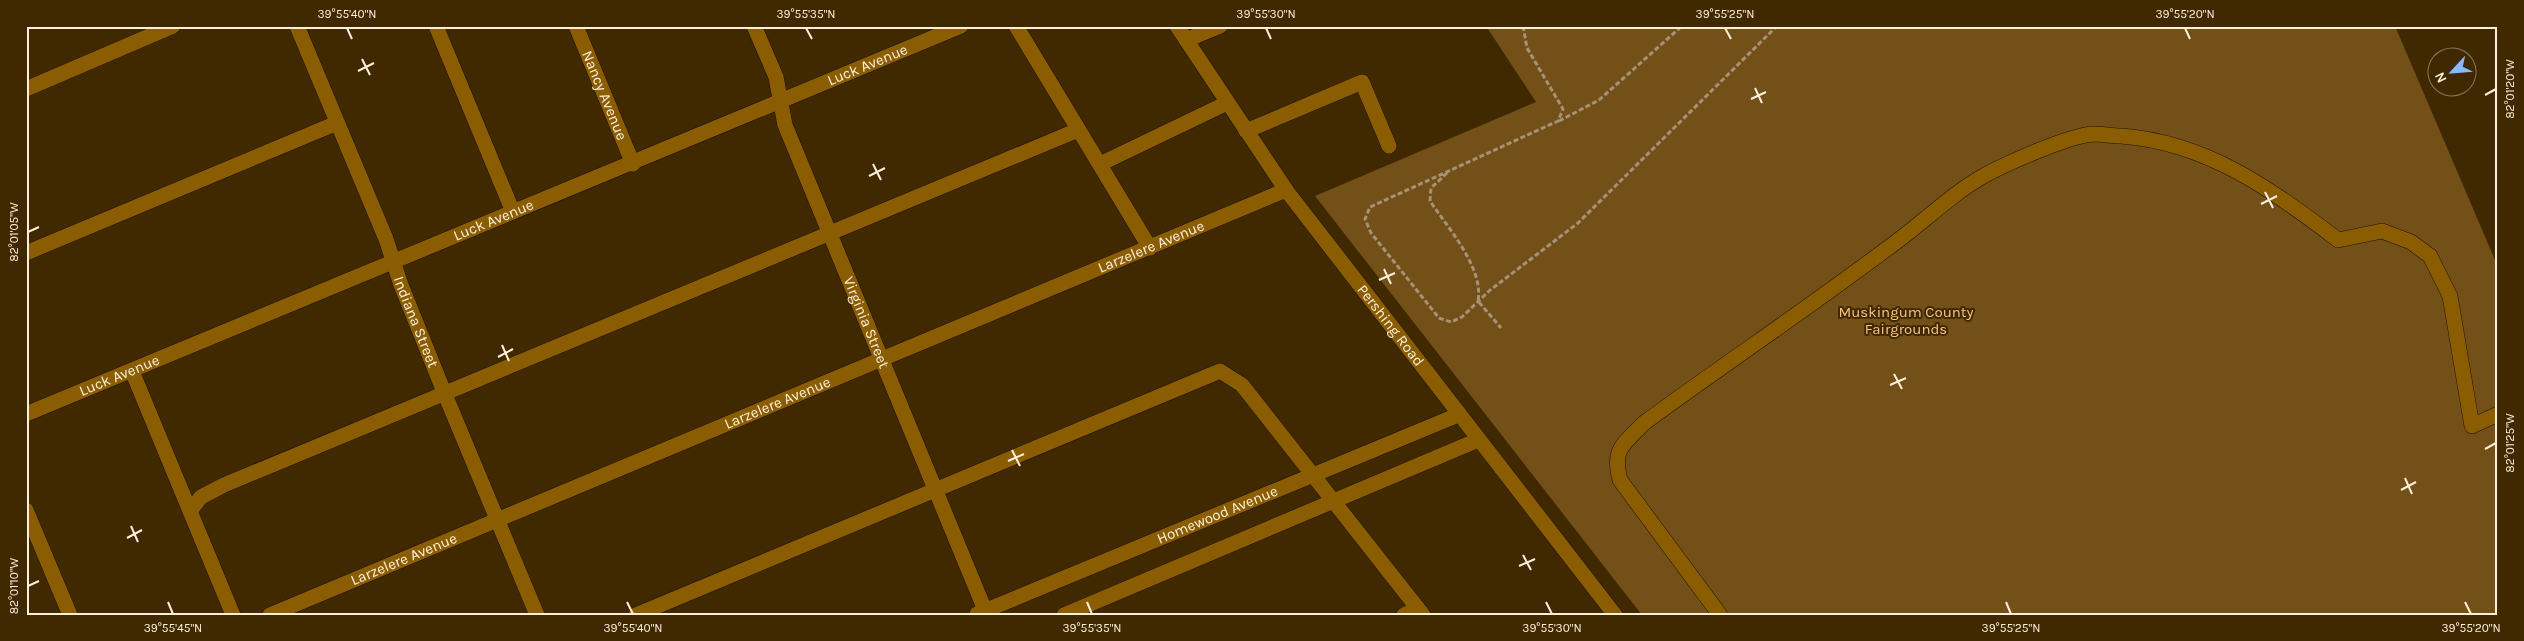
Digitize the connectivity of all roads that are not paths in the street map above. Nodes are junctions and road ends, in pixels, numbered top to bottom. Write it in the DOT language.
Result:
graph roads {
  1 [pos="173,26"];
  2 [pos="297,26"];
  3 [pos="436,26"];
  4 [pos="576,26"];
  5 [pos="754,26"];
  6 [pos="961,26"];
  7 [pos="1016,26"];
  8 [pos="1177,26"];
  9 [pos="1220,26"];
  10 [pos="1186,40"];
  11 [pos="26,89"];
  12 [pos="781,101"];
  13 [pos="1227,103"];
  14 [pos="337,123"];
  15 [pos="1078,130"];
  16 [pos="1246,131"];
  17 [pos="1389,146"];
  18 [pos="633,164"];
  19 [pos="1100,164"];
  20 [pos="1286,190"];
  21 [pos="513,212"];
  22 [pos="830,233"];
  23 [pos="1150,248"];
  24 [pos="26,253"];
  25 [pos="394,261"];
  26 [pos="883,359"];
  27 [pos="132,371"];
  28 [pos="444,392"];
  29 [pos="26,414"];
  30 [pos="2498,414"];
  31 [pos="1458,415"];
  32 [pos="1478,440"];
  33 [pos="1313,476"];
  34 [pos="935,490"];
  35 [pos="1335,502"];
  36 [pos="26,510"];
  37 [pos="190,511"];
  38 [pos="498,520"];
  39 [pos="1420,612"];
  40 [pos="983,613"];
  41 [pos="70,615"];
  42 [pos="233,615"];
  43 [pos="270,615"];
  44 [pos="537,615"];
  45 [pos="636,615"];
  46 [pos="1064,615"];
  47 [pos="1404,615"];
  48 [pos="1616,615"];
  49 [pos="1720,615"];
  1 -- 11 [label="street"];
  2 -- 14 [label="street, Indiana Street"];
  3 -- 21 [label="street"];
  4 -- 18 [label="street, Nancy Avenue"];
  5 -- 12 [label="street, Virginia Street"];
  6 -- 12 [label="street, Luck Avenue"];
  7 -- 15 [label="street"];
  8 -- 10 [label="street, Pershing Road"];
  9 -- 10 [label="street"];
  10 -- 13 [label="street, Pershing Road"];
  12 -- 18 [label="street, Luck Avenue"];
  12 -- 22 [label="street, Virginia Street"];
  13 -- 16 [label="street, Pershing Road"];
  13 -- 19 [label="street"];
  14 -- 24 [label="street"];
  14 -- 25 [label="street, Indiana Street"];
  15 -- 19 [label="street"];
  15 -- 22 [label="street"];
  16 -- 17 [label="street"];
  16 -- 20 [label="street, Pershing Road"];
  18 -- 21 [label="street, Luck Avenue"];
  19 -- 23 [label="street"];
  20 -- 23 [label="street, Larzelere Avenue"];
  20 -- 31 [label="street, Pershing Road"];
  21 -- 25 [label="street, Luck Avenue"];
  22 -- 26 [label="street, Virginia Street"];
  22 -- 28 [label="street"];
  23 -- 26 [label="street, Larzelere Avenue"];
  25 -- 27 [label="street, Luck Avenue"];
  25 -- 28 [label="street, Indiana Street"];
  26 -- 34 [label="street, Virginia Street"];
  26 -- 38 [label="street, Larzelere Avenue"];
  27 -- 29 [label="street, Luck Avenue"];
  27 -- 37 [label="street"];
  28 -- 37 [label="street"];
  28 -- 38 [label="street, Indiana Street"];
  30 -- 49 [label="street"];
  31 -- 32 [label="street, Pershing Road"];
  31 -- 33 [label="street, Homewood Avenue"];
  32 -- 35 [label="street"];
  32 -- 48 [label="street, Pershing Road"];
  33 -- 34 [label="street"];
  33 -- 35 [label="street"];
  33 -- 40 [label="street, Homewood Avenue"];
  34 -- 40 [label="street, Virginia Street"];
  34 -- 45 [label="street"];
  35 -- 39 [label="street"];
  35 -- 46 [label="street"];
  36 -- 41 [label="street"];
  37 -- 42 [label="street"];
  38 -- 43 [label="street, Larzelere Avenue"];
  38 -- 44 [label="street, Indiana Street"];
  39 -- 47 [label="street"];
}
